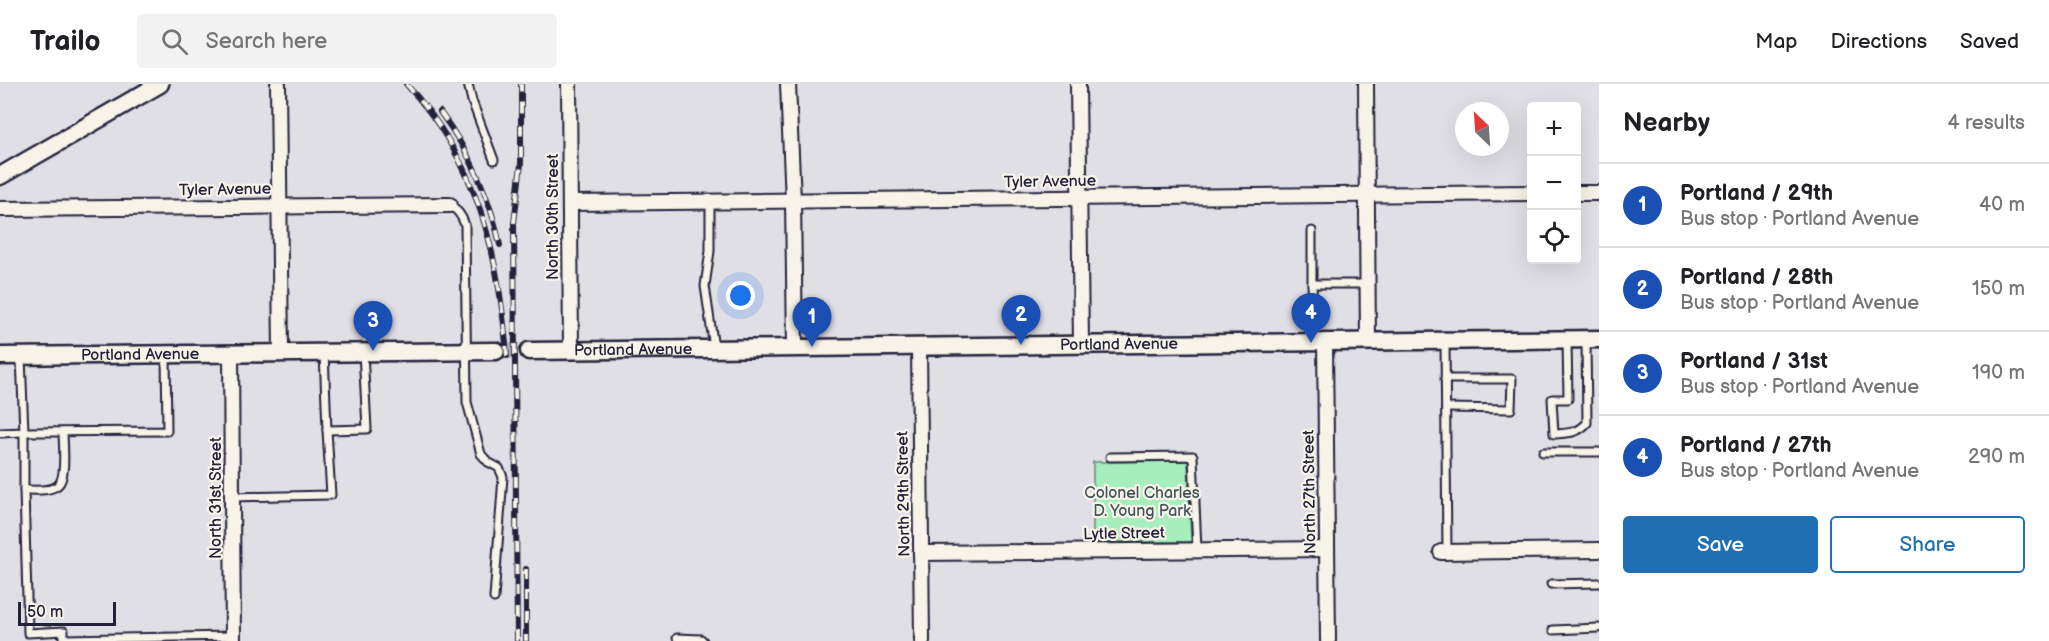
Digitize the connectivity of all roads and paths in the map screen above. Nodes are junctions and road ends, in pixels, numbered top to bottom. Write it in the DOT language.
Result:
graph roads {
  1 [pos="160,84"];
  2 [pos="278,84"];
  3 [pos="468,84"];
  4 [pos="569,84"];
  5 [pos="788,84"];
  6 [pos="1078,84"];
  7 [pos="1366,84"];
  8 [pos="494,160"];
  9 [pos="0,176"];
  10 [pos="1527,193"];
  11 [pos="1581,193"];
  12 [pos="1599,193"];
  13 [pos="1367,195"];
  14 [pos="1080,198"];
  15 [pos="793,201"];
  16 [pos="710,202"];
  17 [pos="570,203"];
  18 [pos="450,205"];
  19 [pos="278,206"];
  20 [pos="0,209"];
  21 [pos="1311,231"];
  22 [pos="1312,284"];
  23 [pos="1367,284"];
  24 [pos="1313,308"];
  25 [pos="1593,339"];
  26 [pos="1566,340"];
  27 [pos="1445,341"];
  28 [pos="1325,342"];
  29 [pos="1368,342"];
  30 [pos="1081,345"];
  31 [pos="919,346"];
  32 [pos="714,348"];
  33 [pos="795,348"];
  34 [pos="571,350"];
  35 [pos="466,351"];
  36 [pos="496,351"];
  37 [pos="529,351"];
  38 [pos="324,352"];
  39 [pos="363,352"];
  40 [pos="1,354"];
  41 [pos="166,354"];
  42 [pos="231,354"];
  43 [pos="280,354"];
  44 [pos="21,356"];
  45 [pos="1445,379"];
  46 [pos="1446,408"];
  47 [pos="327,430"];
  48 [pos="24,432"];
  49 [pos="63,432"];
  50 [pos="0,433"];
  51 [pos="1543,452"];
  52 [pos="1599,452"];
  53 [pos="1110,457"];
  54 [pos="24,490"];
  55 [pos="232,496"];
  56 [pos="1327,549"];
  57 [pos="1197,550"];
  58 [pos="1599,550"];
  59 [pos="1444,552"];
  60 [pos="921,553"];
  61 [pos="1599,583"];
  62 [pos="1551,584"];
  63 [pos="494,598"];
  64 [pos="1599,628"];
  65 [pos="1553,630"];
  66 [pos="233,638"];
  67 [pos="677,638"];
  68 [pos="64,640"];
  69 [pos="703,641"];
  70 [pos="922,641"];
  71 [pos="1328,641"];
  1 -- 9 [label="street"];
  2 -- 19 [label="street"];
  3 -- 8 [label="lane"];
  4 -- 17 [label="street, North 30th Street"];
  5 -- 15 [label="street"];
  6 -- 14 [label="street"];
  7 -- 13 [label="street"];
  10 -- 13 [label="street, Tyler Avenue"];
  11 -- 12 [label="street"];
  13 -- 14 [label="street, Tyler Avenue"];
  13 -- 23 [label="street"];
  14 -- 15 [label="street, Tyler Avenue"];
  14 -- 30 [label="street"];
  15 -- 16 [label="street, Tyler Avenue"];
  15 -- 33 [label="street"];
  16 -- 17 [label="street, Tyler Avenue"];
  16 -- 32 [label="lane"];
  17 -- 34 [label="street, North 30th Street"];
  18 -- 19 [label="street, Tyler Avenue"];
  18 -- 35 [label="lane"];
  19 -- 20 [label="street, Tyler Avenue"];
  19 -- 43 [label="street"];
  21 -- 22 [label="lane"];
  22 -- 23 [label="lane"];
  22 -- 24 [label="lane"];
  23 -- 29 [label="street"];
  25 -- 26 [label="street, Portland Avenue"];
  25 -- 26 [label="lane"];
  26 -- 27 [label="street, Portland Avenue"];
  27 -- 29 [label="street, Portland Avenue"];
  27 -- 45 [label="lane"];
  28 -- 29 [label="street, Portland Avenue"];
  28 -- 30 [label="street, Portland Avenue"];
  28 -- 56 [label="street, North 27th Street"];
  30 -- 31 [label="street, Portland Avenue"];
  31 -- 33 [label="street, Portland Avenue"];
  31 -- 60 [label="street, North 29th Street"];
  32 -- 33 [label="street, Portland Avenue"];
  32 -- 34 [label="street, Portland Avenue"];
  34 -- 37 [label="street, Portland Avenue"];
  35 -- 36 [label="street, Portland Avenue"];
  35 -- 39 [label="street, Portland Avenue"];
  35 -- 63 [label="lane"];
  38 -- 39 [label="street, Portland Avenue"];
  38 -- 43 [label="street, Portland Avenue"];
  38 -- 47 [label="lane"];
  39 -- 47 [label="lane"];
  40 -- 44 [label="street, Portland Avenue"];
  41 -- 42 [label="street, Portland Avenue"];
  41 -- 44 [label="street, Portland Avenue"];
  41 -- 49 [label="lane"];
  42 -- 43 [label="street, Portland Avenue"];
  42 -- 55 [label="street, North 31st Street"];
  44 -- 48 [label="lane"];
  45 -- 46 [label="lane"];
  45 -- 46 [label="lane"];
  46 -- 59 [label="lane"];
  47 -- 55 [label="lane"];
  48 -- 49 [label="lane"];
  48 -- 50 [label="lane"];
  48 -- 54 [label="lane"];
  49 -- 54 [label="lane"];
  51 -- 52 [label="lane"];
  53 -- 57 [label="lane"];
  54 -- 68 [label="lane"];
  55 -- 66 [label="street, North 31st Street"];
  56 -- 57 [label="street, Lytle Street"];
  56 -- 71 [label="street, North 27th Street"];
  57 -- 60 [label="street, Lytle Street"];
  58 -- 59 [label="street"];
  60 -- 70 [label="street, North 29th Street"];
  61 -- 62 [label="lane"];
  64 -- 65 [label="lane"];
  66 -- 68 [label="lane"];
  67 -- 69 [label="lane"];
}
